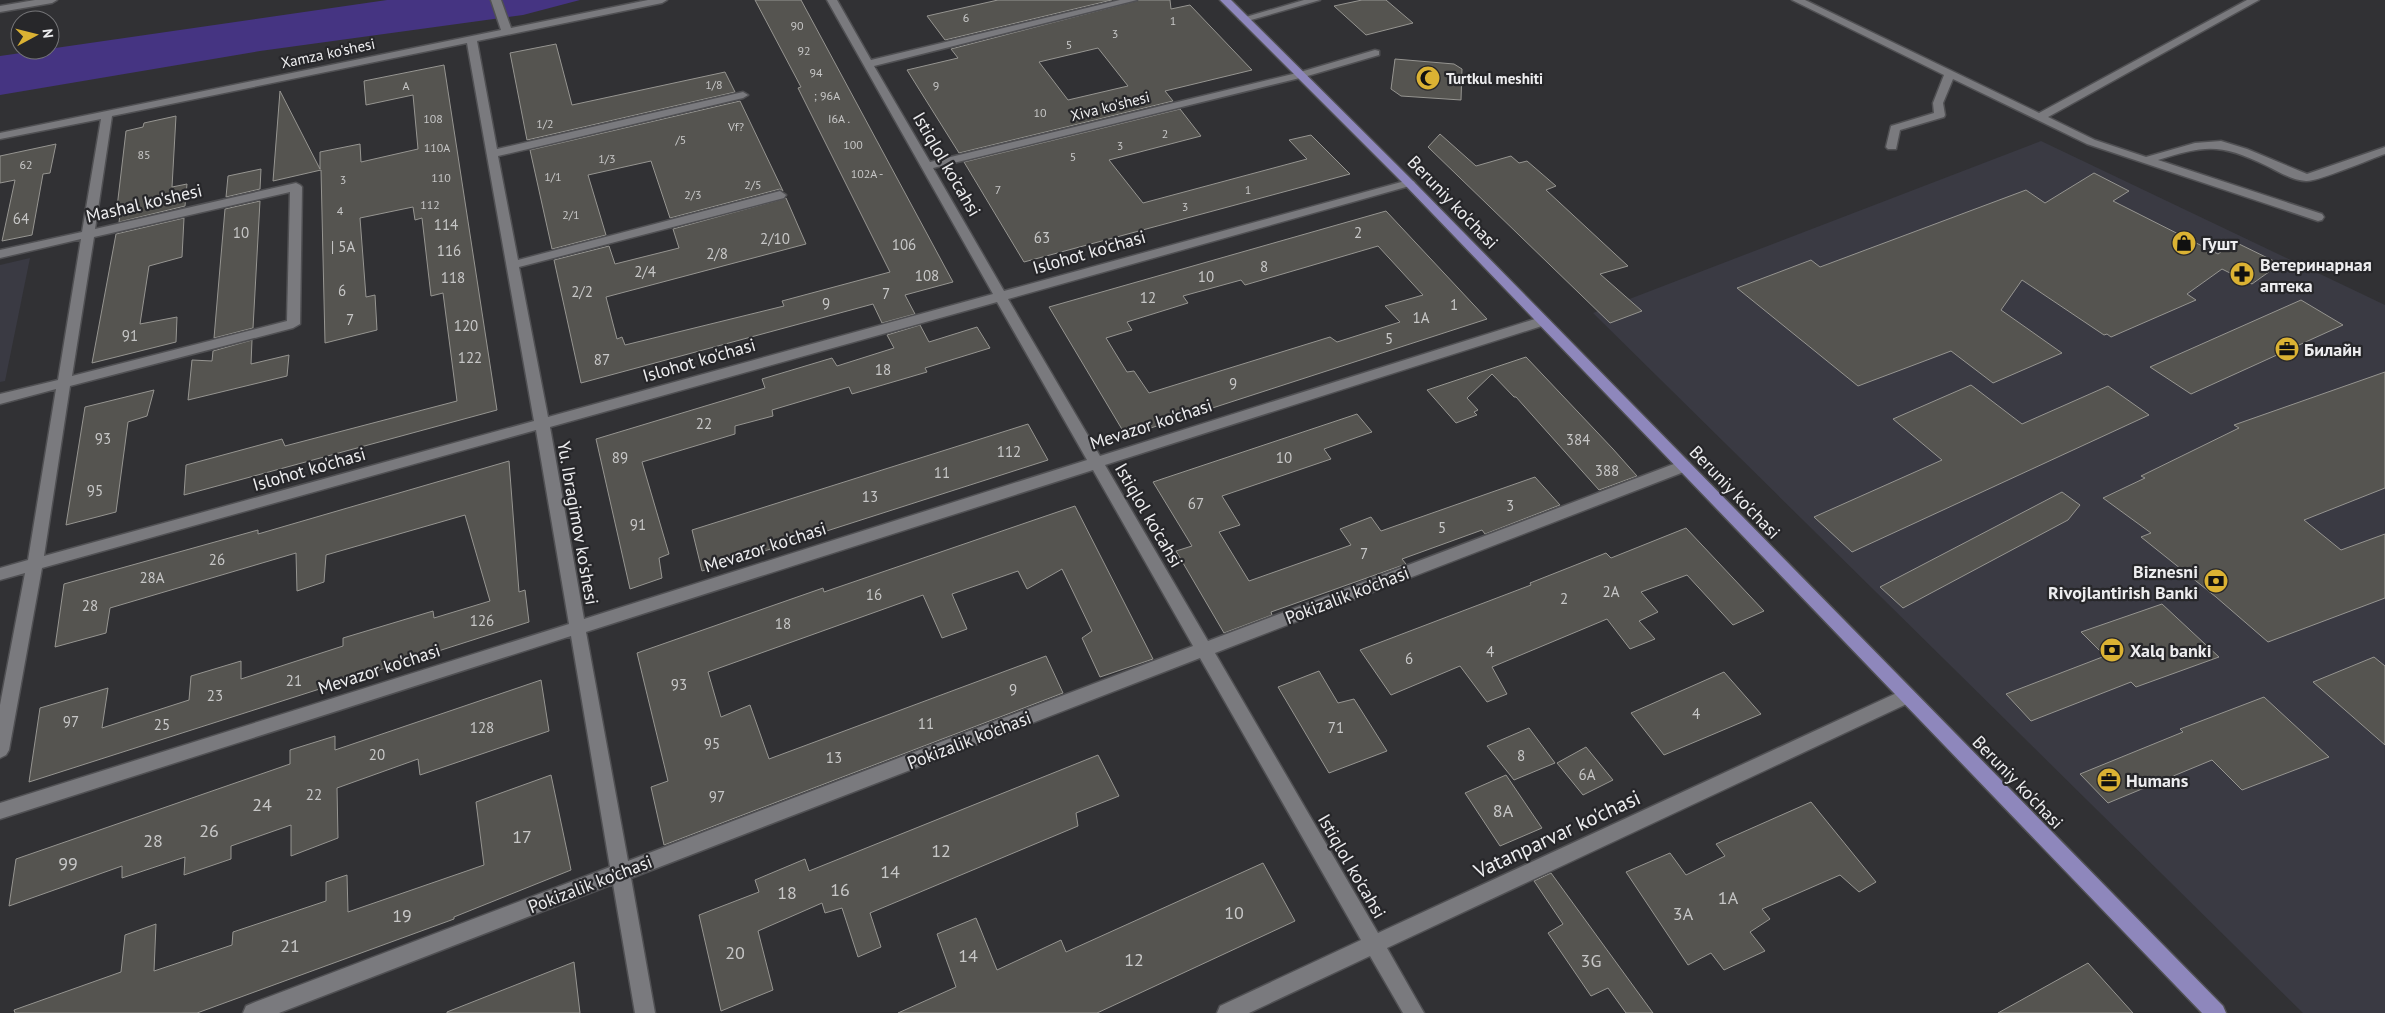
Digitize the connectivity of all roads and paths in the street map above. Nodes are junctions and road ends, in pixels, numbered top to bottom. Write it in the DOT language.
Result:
graph roads {
  1 [pos="52,0"];
  2 [pos="496,0"];
  3 [pos="662,0"];
  4 [pos="832,0"];
  5 [pos="1132,0"];
  6 [pos="1225,0"];
  7 [pos="1315,0"];
  8 [pos="1797,0"];
  9 [pos="2254,0"];
  10 [pos="0,9"];
  11 [pos="1244,19"];
  12 [pos="507,32"];
  13 [pos="471,39"];
  14 [pos="1376,54"];
  15 [pos="868,64"];
  16 [pos="1950,74"];
  17 [pos="1300,75"];
  18 [pos="743,95"];
  19 [pos="107,114"];
  20 [pos="2040,117"];
  21 [pos="0,136"];
  22 [pos="1892,147"];
  23 [pos="2385,150"];
  24 [pos="492,154"];
  25 [pos="2147,160"];
  26 [pos="926,166"];
  27 [pos="1408,183"];
  28 [pos="780,195"];
  29 [pos="2318,217"];
  30 [pos="87,235"];
  31 [pos="0,254"];
  32 [pos="512,265"];
  33 [pos="1000,296"];
  34 [pos="1543,321"];
  35 [pos="64,383"];
  36 [pos="0,399"];
  37 [pos="542,424"];
  38 [pos="1096,462"];
  39 [pos="1684,466"];
  40 [pos="35,564"];
  41 [pos="0,574"];
  42 [pos="578,627"];
  43 [pos="1205,649"];
  44 [pos="1907,696"];
  45 [pos="0,750"];
  46 [pos="0,811"];
  47 [pos="620,873"];
  48 [pos="1375,944"];
  49 [pos="253,1013"];
  50 [pos="645,1013"];
  51 [pos="1227,1013"];
  52 [pos="1414,1013"];
  53 [pos="2216,1013"];
  1 -- 10 [label="street"];
  2 -- 12 [label="street"];
  3 -- 12 [label="street, Xamza ko'shesi"];
  4 -- 15 [label="street, Istiqlol ko'cahsi"];
  5 -- 15 [label="street"];
  6 -- 11 [label="main road, Beruniy ko'chasi"];
  7 -- 11 [label="street"];
  8 -- 16 [label="street"];
  9 -- 20 [label="street"];
  11 -- 17 [label="main road, Beruniy ko'chasi"];
  12 -- 13 [label="street, Xamza ko'shesi"];
  13 -- 19 [label="street, Xamza ko'shesi"];
  13 -- 24 [label="street, Yu. Ibragimov ko'shesi"];
  14 -- 17 [label="street, Xiva ko'shesi"];
  15 -- 26 [label="street, Istiqlol ko'cahsi"];
  16 -- 20 [label="street"];
  16 -- 22 [label="street"];
  17 -- 26 [label="street, Xiva ko'shesi"];
  17 -- 27 [label="main road, Beruniy ko'chasi"];
  18 -- 24 [label="street"];
  19 -- 21 [label="street, Xamza ko'shesi"];
  19 -- 30 [label="street"];
  20 -- 25 [label="street"];
  23 -- 25 [label="street"];
  24 -- 32 [label="street, Yu. Ibragimov ko'shesi"];
  25 -- 29 [label="street"];
  26 -- 33 [label="street, Istiqlol ko'cahsi"];
  27 -- 33 [label="street, Islohot ko'chasi"];
  27 -- 34 [label="main road, Beruniy ko'chasi"];
  28 -- 32 [label="street"];
  30 -- 31 [label="street, Mashal ko'shesi"];
  30 -- 35 [label="street"];
  30 -- 35 [label="street, Mashal ko'shesi"];
  32 -- 37 [label="street, Yu. Ibragimov ko'shesi"];
  33 -- 37 [label="street, Islohot ko'chasi"];
  33 -- 38 [label="street, Istiqlol ko'cahsi"];
  34 -- 38 [label="street, Mevazor ko'chasi"];
  34 -- 39 [label="main road, Beruniy ko'chasi"];
  35 -- 36 [label="street"];
  35 -- 40 [label="street"];
  37 -- 40 [label="street, Islohot ko'chasi"];
  37 -- 42 [label="street, Yu. Ibragimov ko'shesi"];
  38 -- 42 [label="street, Mevazor ko'chasi"];
  38 -- 43 [label="street, Istiqlol ko'cahsi"];
  39 -- 43 [label="street, Pokizalik ko'chasi"];
  39 -- 44 [label="main road, Beruniy ko'chasi"];
  40 -- 41 [label="street, Islohot ko'chasi"];
  40 -- 45 [label="street"];
  42 -- 46 [label="street, Mevazor ko'chasi"];
  42 -- 47 [label="street, Yu. Ibragimov ko'shesi"];
  43 -- 47 [label="street, Pokizalik ko'chasi"];
  43 -- 48 [label="street, Istiqlol ko'cahsi"];
  44 -- 48 [label="street, Vatanparvar ko'chasi"];
  44 -- 53 [label="main road, Beruniy ko'chasi"];
  47 -- 49 [label="street, Pokizalik ko'chasi"];
  47 -- 50 [label="street, Yu. Ibragimov ko'shesi"];
  48 -- 51 [label="street, Vatanparvar ko'chasi"];
  48 -- 52 [label="street, Istiqlol ko'cahsi"];
}
